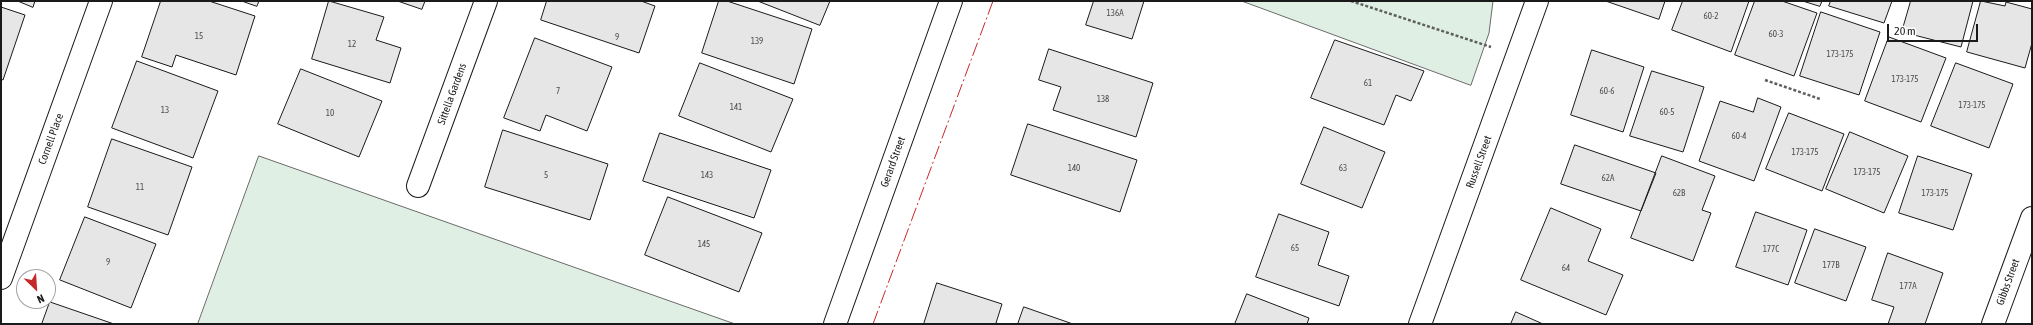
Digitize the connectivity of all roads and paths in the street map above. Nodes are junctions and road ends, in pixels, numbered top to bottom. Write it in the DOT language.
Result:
graph roads {
  1 [pos="101,1"];
  2 [pos="486,1"];
  3 [pos="951,1"];
  4 [pos="1351,1"];
  5 [pos="1537,1"];
  6 [pos="1517,56"];
  7 [pos="1765,80"];
  8 [pos="1820,99"];
  9 [pos="418,186"];
  10 [pos="2032,218"];
  11 [pos="1,278"];
  12 [pos="835,324"];
  13 [pos="1420,324"];
  14 [pos="1993,324"];
  1 -- 11 [label="street, Cornell Place"];
  2 -- 9 [label="street, Sittella Gardens"];
  3 -- 12 [label="street, Gerard Street"];
  4 -- 6 [label="path"];
  5 -- 6 [label="street, Russell Street"];
  6 -- 13 [label="street, Russell Street"];
  7 -- 8 [label="path"];
  10 -- 14 [label="street, Gibbs Street"];
}
